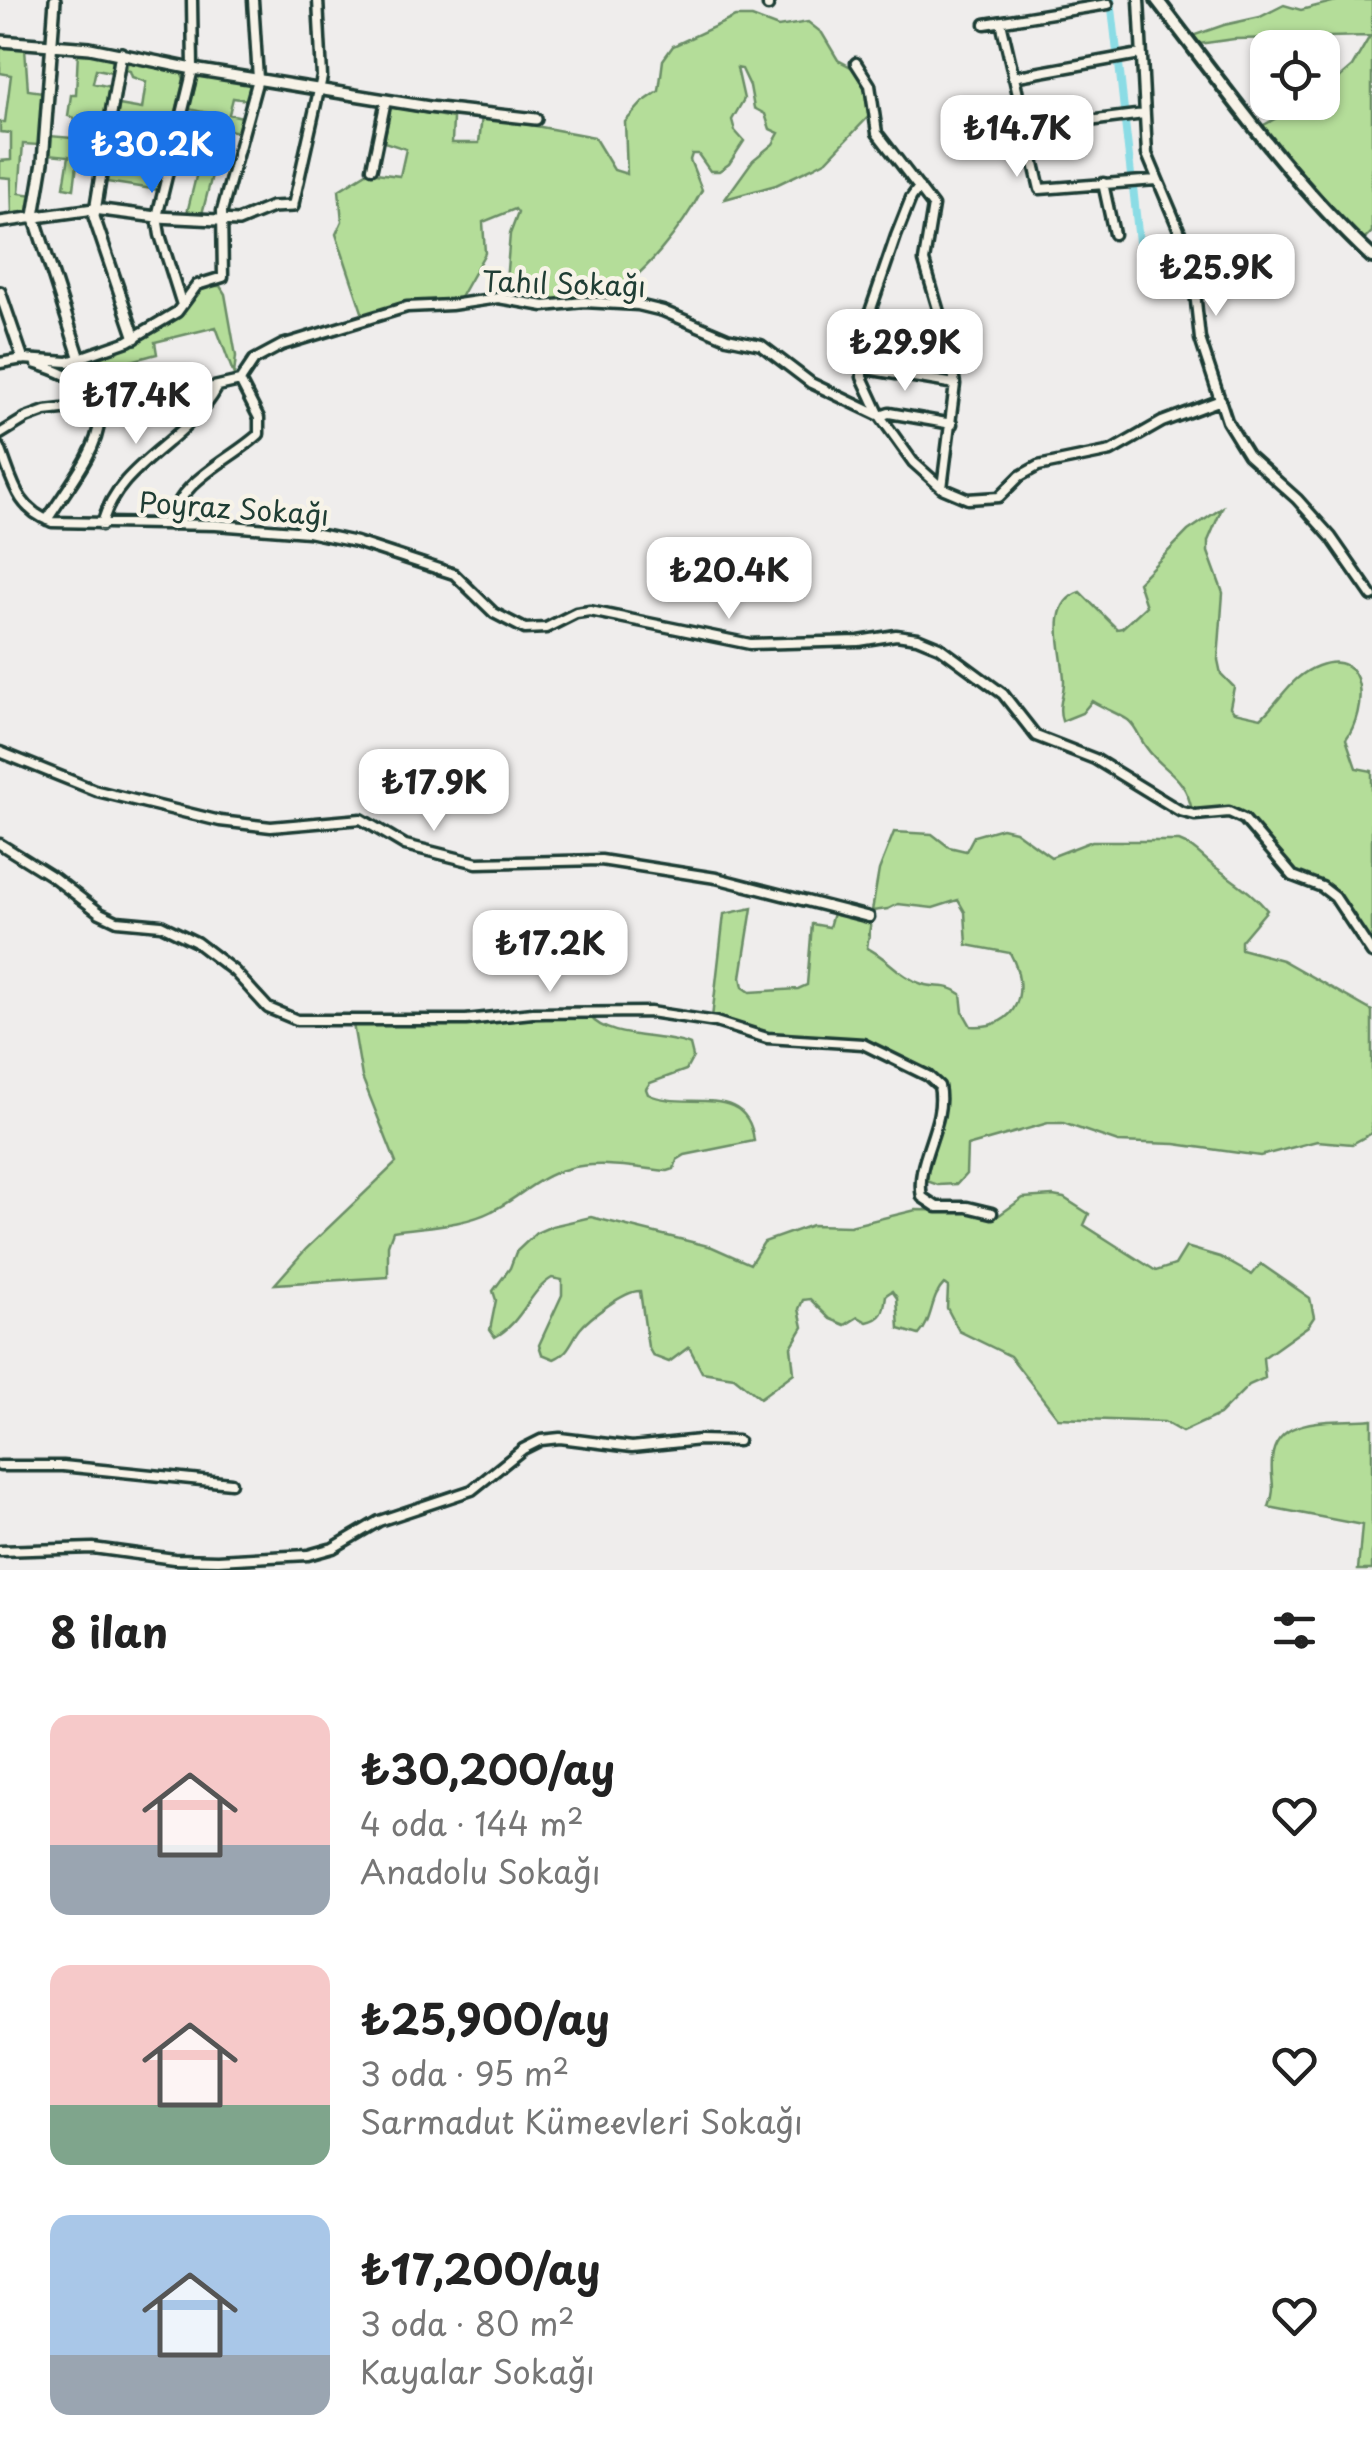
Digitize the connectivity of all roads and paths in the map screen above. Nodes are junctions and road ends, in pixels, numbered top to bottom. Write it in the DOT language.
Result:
graph roads {
  1 [pos="56,0"];
  2 [pos="192,0"];
  3 [pos="253,0"];
  4 [pos="318,0"];
  5 [pos="1139,0"];
  6 [pos="1157,0"];
  7 [pos="1108,4"];
  8 [pos="1001,22"];
  9 [pos="985,24"];
  10 [pos="0,41"];
  11 [pos="54,46"];
  12 [pos="122,54"];
  13 [pos="1140,54"];
  14 [pos="856,64"];
  15 [pos="194,69"];
  16 [pos="1013,77"];
  17 [pos="258,79"];
  18 [pos="320,88"];
  19 [pos="386,100"];
  20 [pos="1020,109"];
  21 [pos="1144,114"];
  22 [pos="970,117"];
  23 [pos="536,119"];
  24 [pos="1025,129"];
  25 [pos="372,168"];
  26 [pos="1156,180"];
  27 [pos="1103,183"];
  28 [pos="920,187"];
  29 [pos="293,206"];
  30 [pos="94,208"];
  31 [pos="34,216"];
  32 [pos="158,216"];
  33 [pos="221,220"];
  34 [pos="0,222"];
  35 [pos="14,222"];
  36 [pos="0,231"];
  37 [pos="1114,234"];
  38 [pos="1372,256"];
  39 [pos="0,292"];
  40 [pos="182,305"];
  41 [pos="135,338"];
  42 [pos="80,359"];
  43 [pos="23,360"];
  44 [pos="0,363"];
  45 [pos="861,368"];
  46 [pos="240,381"];
  47 [pos="956,384"];
  48 [pos="216,388"];
  49 [pos="1220,400"];
  50 [pos="97,404"];
  51 [pos="880,416"];
  52 [pos="952,424"];
  53 [pos="0,434"];
  54 [pos="0,448"];
  55 [pos="942,488"];
  56 [pos="47,520"];
  57 [pos="102,524"];
  58 [pos="171,525"];
  59 [pos="1372,596"];
  60 [pos="0,752"];
  61 [pos="0,844"];
  62 [pos="869,916"];
  63 [pos="1372,953"];
  64 [pos="992,1213"];
  65 [pos="738,1441"];
  66 [pos="0,1466"];
  67 [pos="231,1482"];
  68 [pos="0,1551"];
  1 -- 11 [label="street"];
  2 -- 15 [label="street"];
  3 -- 17 [label="street"];
  4 -- 18 [label="street"];
  5 -- 13 [label="street"];
  6 -- 38 [label="main road"];
  7 -- 8 [label="street"];
  8 -- 9 [label="street"];
  8 -- 16 [label="street"];
  10 -- 11 [label="street"];
  11 -- 12 [label="street"];
  11 -- 31 [label="street"];
  12 -- 15 [label="street"];
  12 -- 30 [label="street"];
  13 -- 16 [label="street"];
  13 -- 21 [label="street"];
  14 -- 28 [label="street"];
  15 -- 17 [label="street"];
  15 -- 32 [label="street"];
  16 -- 20 [label="street"];
  17 -- 18 [label="street"];
  17 -- 33 [label="street"];
  18 -- 19 [label="street"];
  18 -- 29 [label="street"];
  19 -- 23 [label="street"];
  19 -- 25 [label="street"];
  20 -- 22 [label="street"];
  20 -- 24 [label="street"];
  21 -- 24 [label="street"];
  21 -- 26 [label="street"];
  24 -- 27 [label="street"];
  26 -- 27 [label="street"];
  26 -- 49 [label="street"];
  27 -- 37 [label="street"];
  28 -- 45 [label="street"];
  28 -- 47 [label="street"];
  29 -- 33 [label="street"];
  30 -- 31 [label="street"];
  30 -- 32 [label="street"];
  30 -- 41 [label="street"];
  31 -- 35 [label="street"];
  31 -- 42 [label="street"];
  32 -- 33 [label="street"];
  32 -- 40 [label="street"];
  33 -- 40 [label="street"];
  34 -- 35 [label="street"];
  35 -- 36 [label="street"];
  39 -- 43 [label="street"];
  40 -- 41 [label="street"];
  41 -- 42 [label="street"];
  42 -- 43 [label="street"];
  43 -- 44 [label="street"];
  43 -- 50 [label="street"];
  45 -- 47 [label="street"];
  45 -- 51 [label="street"];
  46 -- 48 [label="street, Tahıl Sokağı"];
  46 -- 51 [label="street, Tahıl Sokağı"];
  46 -- 58 [label="street"];
  47 -- 52 [label="street"];
  48 -- 50 [label="street, Tahıl Sokağı"];
  48 -- 57 [label="street"];
  49 -- 55 [label="street"];
  49 -- 59 [label="street"];
  50 -- 53 [label="street, Tahıl Sokağı"];
  50 -- 56 [label="street"];
  51 -- 52 [label="street"];
  51 -- 55 [label="street, Tahıl Sokağı"];
  52 -- 55 [label="street"];
  54 -- 56 [label="street"];
  56 -- 57 [label="street, Poyraz Sokağı"];
  57 -- 58 [label="street, Poyraz Sokağı"];
  58 -- 63 [label="street, Poyraz Sokağı"];
  60 -- 62 [label="street"];
  61 -- 64 [label="street"];
  65 -- 68 [label="street"];
  66 -- 67 [label="street"];
}
